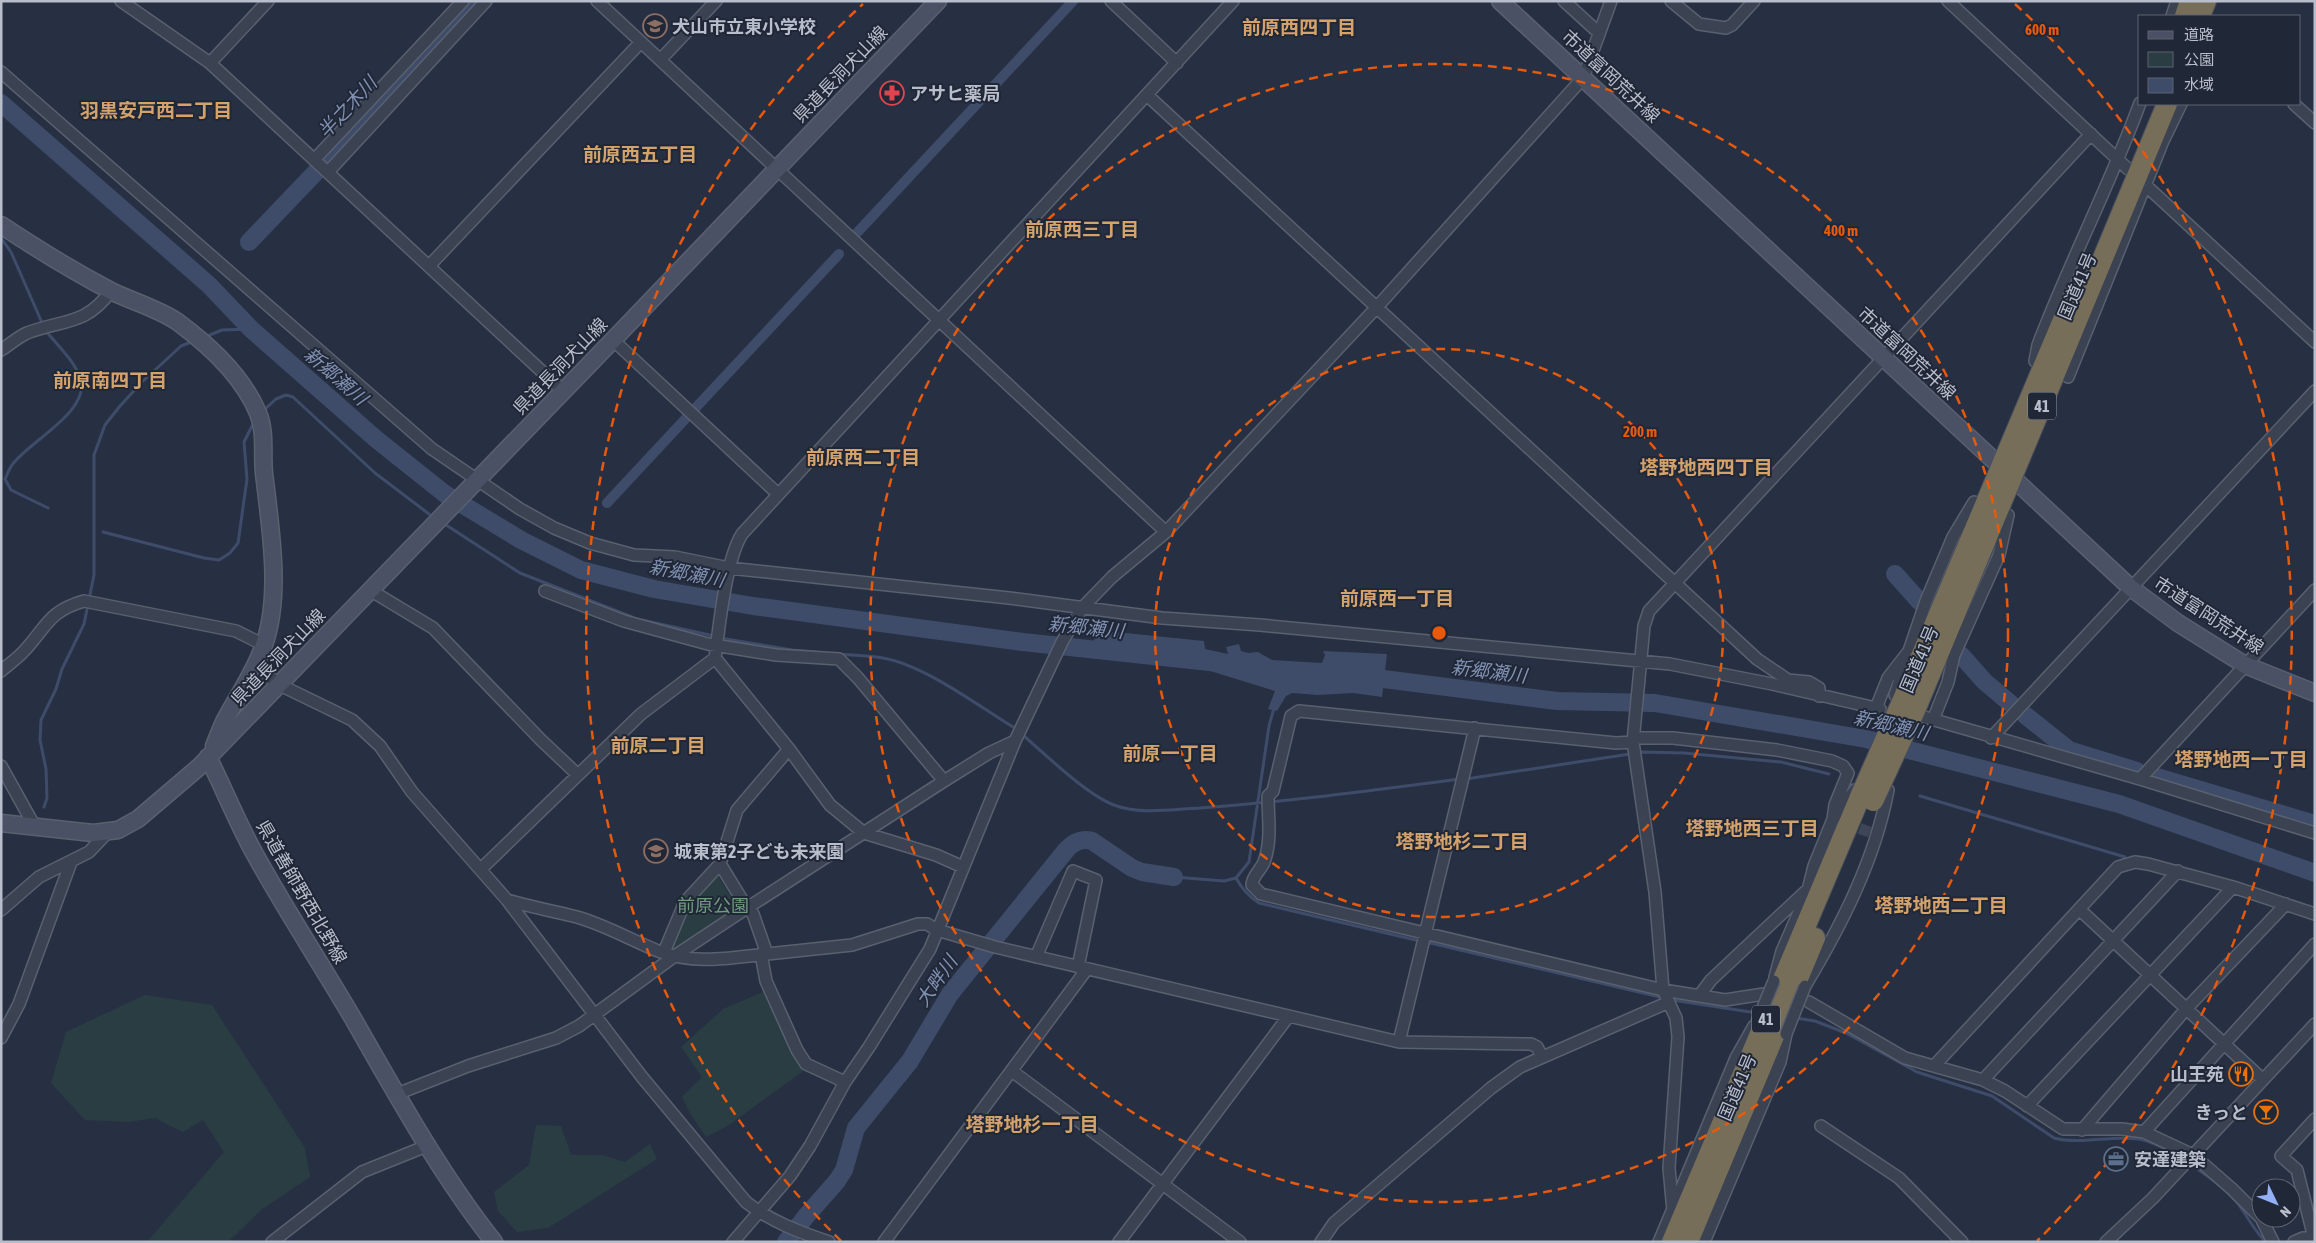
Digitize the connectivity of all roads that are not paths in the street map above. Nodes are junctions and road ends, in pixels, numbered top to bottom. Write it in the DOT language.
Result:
graph roads {
  1 [pos="121,1"];
  2 [pos="268,1"];
  3 [pos="463,1"];
  4 [pos="486,1"];
  5 [pos="597,1"];
  6 [pos="716,1"];
  7 [pos="938,1"];
  8 [pos="1111,1"];
  9 [pos="1233,1"];
  10 [pos="1500,1"];
  11 [pos="1564,1"];
  12 [pos="1610,1"];
  13 [pos="1754,1"];
  14 [pos="1948,1"];
  15 [pos="2177,1"];
  16 [pos="2190,1"];
  17 [pos="2206,1"];
  18 [pos="1676,3"];
  19 [pos="2172,15"];
  20 [pos="2185,15"];
  21 [pos="2200,15"];
  22 [pos="1599,33"];
  23 [pos="641,42"];
  24 [pos="661,60"];
  25 [pos="210,63"];
  26 [pos="1177,63"];
  27 [pos="1,72"];
  28 [pos="1584,78"];
  29 [pos="1147,95"];
  30 [pos="2140,105"];
  31 [pos="2153,105"];
  32 [pos="2166,105"];
  33 [pos="2181,105"];
  34 [pos="2295,105"];
  35 [pos="2315,123"];
  36 [pos="2091,134"];
  37 [pos="314,160"];
  38 [pos="776,170"];
  39 [pos="328,172"];
  40 [pos="2132,173"];
  41 [pos="1,225"];
  42 [pos="429,266"];
  43 [pos="111,291"];
  44 [pos="1377,307"];
  45 [pos="938,320"];
  46 [pos="613,340"];
  47 [pos="2315,342"];
  48 [pos="1,350"];
  49 [pos="1884,358"];
  50 [pos="2068,377"];
  51 [pos="563,391"];
  52 [pos="2315,391"];
  53 [pos="2007,472"];
  54 [pos="476,480"];
  55 [pos="778,494"];
  56 [pos="1974,502"];
  57 [pos="2008,515"];
  58 [pos="1166,532"];
  59 [pos="729,568"];
  60 [pos="1675,584"];
  61 [pos="2131,588"];
  62 [pos="370,590"];
  63 [pos="2315,590"];
  64 [pos="545,591"];
  65 [pos="1082,608"];
  66 [pos="264,645"];
  67 [pos="716,645"];
  68 [pos="1910,651"];
  69 [pos="715,658"];
  70 [pos="1641,662"];
  71 [pos="2245,665"];
  72 [pos="255,666"];
  73 [pos="1,671"];
  74 [pos="280,684"];
  75 [pos="2315,693"];
  76 [pos="1819,696"];
  77 [pos="1915,710"];
  78 [pos="1475,728"];
  79 [pos="1991,738"];
  80 [pos="1015,741"];
  81 [pos="1633,742"];
  82 [pos="789,749"];
  83 [pos="208,757"];
  84 [pos="1,766"];
  85 [pos="578,776"];
  86 [pos="2140,779"];
  87 [pos="944,781"];
  88 [pos="1869,794"];
  89 [pos="1833,819"];
  90 [pos="1,824"];
  91 [pos="43,828"];
  92 [pos="107,832"];
  93 [pos="2315,833"];
  94 [pos="864,834"];
  95 [pos="71,862"];
  96 [pos="720,864"];
  97 [pos="963,868"];
  98 [pos="481,869"];
  99 [pos="2178,871"];
  100 [pos="2233,887"];
  101 [pos="1808,889"];
  102 [pos="507,900"];
  103 [pos="2286,904"];
  104 [pos="748,908"];
  105 [pos="1,910"];
  106 [pos="2079,910"];
  107 [pos="2315,914"];
  108 [pos="936,930"];
  109 [pos="1425,933"];
  110 [pos="2112,940"];
  111 [pos="2315,944"];
  112 [pos="664,952"];
  113 [pos="764,954"];
  114 [pos="676,955"];
  115 [pos="1036,957"];
  116 [pos="1082,968"];
  117 [pos="2150,975"];
  118 [pos="1664,990"];
  119 [pos="1764,994"];
  120 [pos="1698,996"];
  121 [pos="1669,1002"];
  122 [pos="1809,1002"];
  123 [pos="2186,1009"];
  124 [pos="594,1015"];
  125 [pos="1288,1017"];
  126 [pos="2315,1024"];
  127 [pos="1,1038"];
  128 [pos="1399,1042"];
  129 [pos="2223,1043"];
  130 [pos="1542,1057"];
  131 [pos="1934,1066"];
  132 [pos="1012,1071"];
  133 [pos="2262,1079"];
  134 [pos="1983,1080"];
  135 [pos="844,1082"];
  136 [pos="397,1094"];
  137 [pos="2027,1106"];
  138 [pos="2315,1119"];
  139 [pos="1821,1126"];
  140 [pos="2082,1130"];
  141 [pos="2144,1132"];
  142 [pos="429,1145"];
  143 [pos="2193,1155"];
  144 [pos="1162,1184"];
  145 [pos="2315,1194"];
  146 [pos="2306,1204"];
  147 [pos="2251,1208"];
  148 [pos="1673,1211"];
  149 [pos="758,1212"];
  150 [pos="2266,1228"];
  151 [pos="2314,1238"];
  152 [pos="272,1242"];
  153 [pos="494,1242"];
  154 [pos="733,1242"];
  155 [pos="829,1242"];
  156 [pos="884,1242"];
  157 [pos="1119,1242"];
  158 [pos="1240,1242"];
  159 [pos="1322,1242"];
  160 [pos="1659,1242"];
  161 [pos="1672,1242"];
  162 [pos="1688,1242"];
  163 [pos="1704,1242"];
  164 [pos="1962,1242"];
  165 [pos="2106,1242"];
  166 [pos="2273,1242"];
  167 [pos="2294,1242"];
  1 -- 25 [label="street"];
  2 -- 25 [label="street"];
  3 -- 37 [label="street"];
  4 -- 39 [label="street"];
  5 -- 23 [label="street"];
  6 -- 24 [label="street"];
  7 -- 38 [label="main road, 県道長洞犬山線"];
  8 -- 26 [label="street"];
  9 -- 26 [label="street"];
  10 -- 28 [label="main road, 市道富岡荒井線"];
  11 -- 22 [label="street"];
  12 -- 22 [label="street"];
  13 -- 18 [label="street"];
  14 -- 36 [label="street"];
  15 -- 19 [label="street"];
  16 -- 20 [label="highway"];
  17 -- 21 [label="highway"];
  22 -- 28 [label="street"];
  23 -- 24 [label="street"];
  23 -- 42 [label="street"];
  24 -- 38 [label="street"];
  25 -- 37 [label="street"];
  26 -- 29 [label="street"];
  27 -- 54 [label="street"];
  28 -- 44 [label="street"];
  28 -- 49 [label="main road, 市道富岡荒井線"];
  29 -- 44 [label="street"];
  29 -- 45 [label="street"];
  30 -- 40 [label="street"];
  31 -- 40 [label="highway, 国道41号 / 41"];
  32 -- 40 [label="highway, 国道41号 / 41"];
  33 -- 40 [label="street"];
  34 -- 35 [label="street"];
  36 -- 40 [label="street"];
  36 -- 49 [label="street"];
  37 -- 39 [label="street"];
  38 -- 45 [label="street"];
  38 -- 46 [label="main road, 県道長洞犬山線"];
  39 -- 42 [label="street"];
  40 -- 47 [label="street"];
  40 -- 50 [label="street"];
  40 -- 53 [label="highway, 国道41号 / 41"];
  40 -- 53 [label="highway, 国道41号 / 41"];
  41 -- 43 [label="main road"];
  42 -- 51 [label="street"];
  43 -- 48 [label="street"];
  43 -- 66 [label="main road"];
  44 -- 58 [label="street"];
  44 -- 60 [label="street"];
  45 -- 55 [label="street"];
  45 -- 58 [label="street"];
  46 -- 51 [label="main road, 県道長洞犬山線"];
  46 -- 55 [label="street"];
  49 -- 53 [label="main road, 市道富岡荒井線"];
  49 -- 60 [label="street"];
  51 -- 54 [label="main road, 県道長洞犬山線"];
  52 -- 61 [label="street"];
  53 -- 61 [label="main road, 市道富岡荒井線"];
  53 -- 77 [label="highway, 国道41号 / 41"];
  54 -- 59 [label="street"];
  54 -- 62 [label="main road, 県道長洞犬山線"];
  55 -- 59 [label="street"];
  56 -- 68 [label="street"];
  57 -- 77 [label="street"];
  58 -- 65 [label="street"];
  59 -- 65 [label="street"];
  59 -- 67 [label="street"];
  60 -- 70 [label="street"];
  60 -- 76 [label="street"];
  61 -- 71 [label="main road, 市道富岡荒井線"];
  61 -- 79 [label="street"];
  62 -- 74 [label="main road, 県道長洞犬山線"];
  62 -- 85 [label="street"];
  63 -- 71 [label="street"];
  64 -- 67 [label="street"];
  65 -- 70 [label="street"];
  65 -- 80 [label="street"];
  66 -- 72 [label="main road"];
  66 -- 73 [label="street"];
  67 -- 69 [label="street"];
  67 -- 87 [label="street"];
  68 -- 76 [label="street"];
  68 -- 77 [label="street"];
  69 -- 82 [label="street"];
  69 -- 85 [label="street"];
  70 -- 76 [label="street"];
  70 -- 81 [label="street"];
  71 -- 75 [label="main road, 市道富岡荒井線"];
  71 -- 86 [label="street"];
  72 -- 74 [label="street"];
  72 -- 83 [label="main road"];
  74 -- 83 [label="main road, 県道長洞犬山線"];
  74 -- 98 [label="street"];
  77 -- 79 [label="street"];
  77 -- 88 [label="highway, 国道41号 / 41, bridge"];
  78 -- 81 [label="street"];
  78 -- 109 [label="street"];
  78 -- 109 [label="street"];
  79 -- 86 [label="street"];
  80 -- 87 [label="street"];
  80 -- 97 [label="street"];
  81 -- 89 [label="street"];
  81 -- 118 [label="street"];
  82 -- 94 [label="street"];
  82 -- 96 [label="street"];
  83 -- 92 [label="main road"];
  83 -- 136 [label="main road, 県道善師野西北野線"];
  84 -- 91 [label="street"];
  85 -- 98 [label="street"];
  86 -- 93 [label="street"];
  87 -- 94 [label="street"];
  88 -- 89 [label="street"];
  88 -- 161 [label="highway, 国道41号 / 41"];
  88 -- 162 [label="highway, 国道41号 / 41"];
  88 -- 163 [label="street, bridge"];
  89 -- 101 [label="street"];
  90 -- 91 [label="main road"];
  91 -- 92 [label="main road"];
  92 -- 95 [label="street"];
  94 -- 97 [label="street"];
  94 -- 104 [label="street"];
  95 -- 105 [label="street"];
  95 -- 127 [label="street"];
  96 -- 104 [label="street"];
  96 -- 112 [label="street"];
  97 -- 108 [label="street"];
  98 -- 102 [label="street"];
  99 -- 100 [label="street"];
  99 -- 106 [label="street"];
  99 -- 110 [label="street"];
  100 -- 103 [label="street"];
  100 -- 117 [label="street"];
  101 -- 120 [label="street"];
  101 -- 148 [label="street, bridge"];
  102 -- 112 [label="street"];
  102 -- 124 [label="street"];
  103 -- 107 [label="street"];
  103 -- 123 [label="street"];
  104 -- 113 [label="street"];
  104 -- 114 [label="street"];
  106 -- 110 [label="street"];
  106 -- 131 [label="street"];
  108 -- 113 [label="street"];
  108 -- 115 [label="street"];
  108 -- 135 [label="street"];
  109 -- 118 [label="street"];
  109 -- 128 [label="street"];
  110 -- 117 [label="street"];
  110 -- 134 [label="street"];
  111 -- 129 [label="street"];
  112 -- 114 [label="street"];
  113 -- 114 [label="street"];
  113 -- 135 [label="street"];
  114 -- 124 [label="street"];
  115 -- 116 [label="street"];
  115 -- 116 [label="street"];
  116 -- 125 [label="street"];
  116 -- 132 [label="street"];
  117 -- 123 [label="street"];
  117 -- 137 [label="street"];
  118 -- 120 [label="street"];
  118 -- 121 [label="street"];
  119 -- 120 [label="street"];
  121 -- 130 [label="street"];
  121 -- 148 [label="street"];
  122 -- 131 [label="street"];
  123 -- 129 [label="street"];
  123 -- 140 [label="street"];
  124 -- 136 [label="street"];
  124 -- 149 [label="street"];
  125 -- 128 [label="street"];
  125 -- 144 [label="street"];
  126 -- 133 [label="street"];
  128 -- 130 [label="street"];
  129 -- 133 [label="street"];
  129 -- 141 [label="street"];
  130 -- 159 [label="street"];
  131 -- 134 [label="street"];
  132 -- 144 [label="street"];
  132 -- 156 [label="street"];
  133 -- 143 [label="street"];
  134 -- 137 [label="street"];
  135 -- 149 [label="street"];
  136 -- 142 [label="main road, 県道善師野西北野線"];
  137 -- 140 [label="street"];
  138 -- 146 [label="street"];
  139 -- 164 [label="street"];
  140 -- 141 [label="street"];
  141 -- 143 [label="street"];
  142 -- 152 [label="street"];
  142 -- 153 [label="main road, 県道善師野西北野線"];
  143 -- 147 [label="street"];
  143 -- 165 [label="street"];
  144 -- 157 [label="street"];
  144 -- 158 [label="street"];
  145 -- 146 [label="street"];
  146 -- 151 [label="street"];
  148 -- 160 [label="street"];
  149 -- 154 [label="street"];
  149 -- 155 [label="street"];
  150 -- 166 [label="street"];
  151 -- 167 [label="street"];
}
